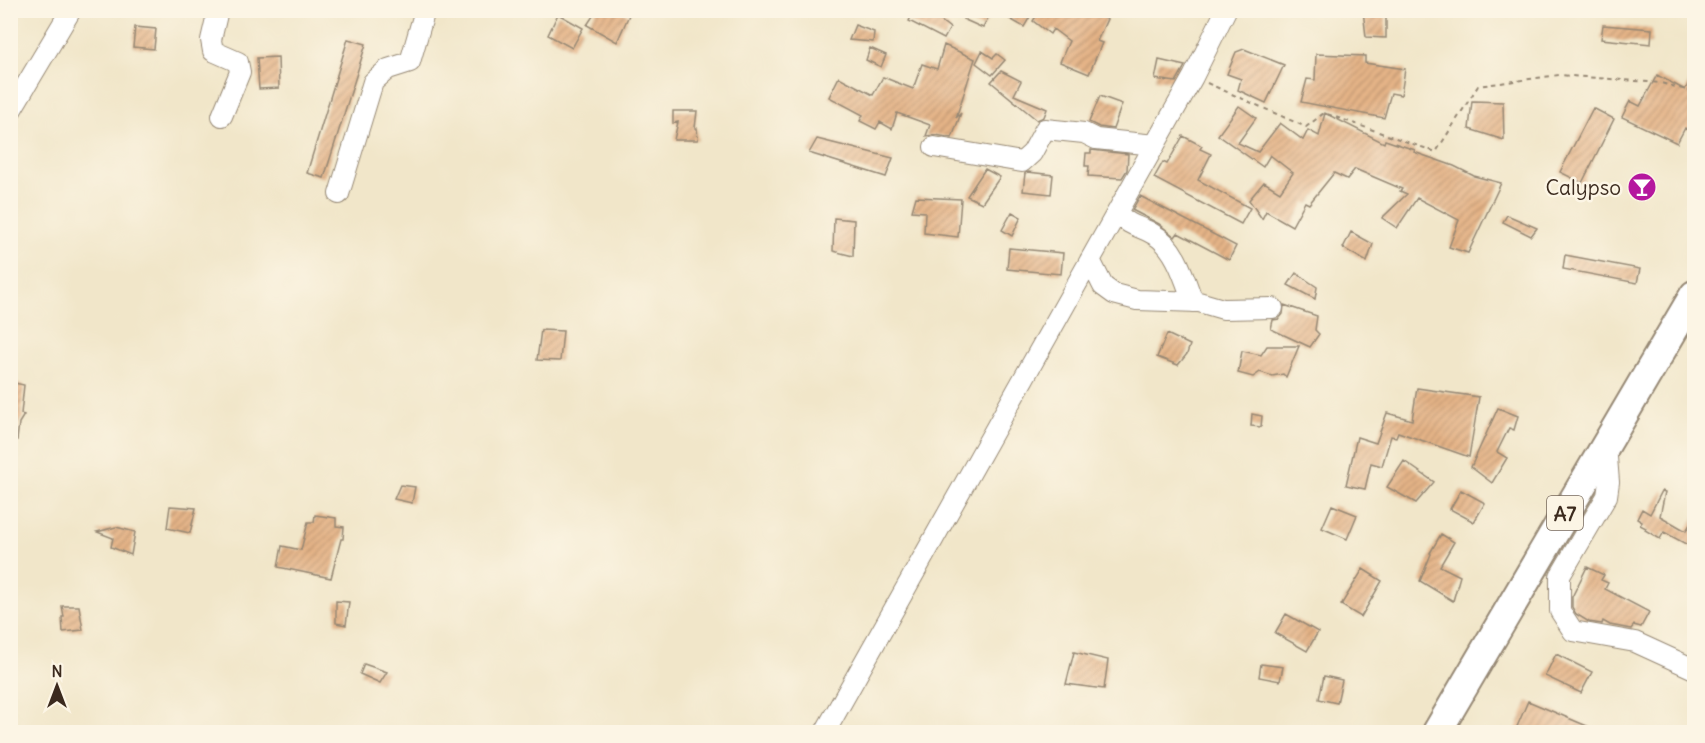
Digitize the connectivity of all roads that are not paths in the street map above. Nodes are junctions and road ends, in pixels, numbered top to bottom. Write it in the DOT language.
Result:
graph roads {
  1 [pos="71,10"];
  2 [pos="218,10"];
  3 [pos="425,10"];
  4 [pos="1222,11"];
  5 [pos="10,112"];
  6 [pos="222,116"];
  7 [pos="1155,145"];
  8 [pos="934,147"];
  9 [pos="339,194"];
  10 [pos="1117,213"];
  11 [pos="1090,260"];
  12 [pos="1695,295"];
  13 [pos="1193,302"];
  14 [pos="1273,309"];
  15 [pos="1606,445"];
  16 [pos="1695,669"];
  17 [pos="825,732"];
  18 [pos="1437,732"];
  1 -- 5 [label="street"];
  2 -- 6 [label="street"];
  3 -- 9 [label="street"];
  4 -- 7 [label="street"];
  7 -- 8 [label="street"];
  7 -- 10 [label="street"];
  10 -- 11 [label="street"];
  10 -- 13 [label="street"];
  11 -- 13 [label="street"];
  11 -- 17 [label="street"];
  12 -- 15 [label="highway, A7"];
  13 -- 14 [label="street"];
  15 -- 16 [label="street"];
  15 -- 18 [label="highway, A7"];
}
